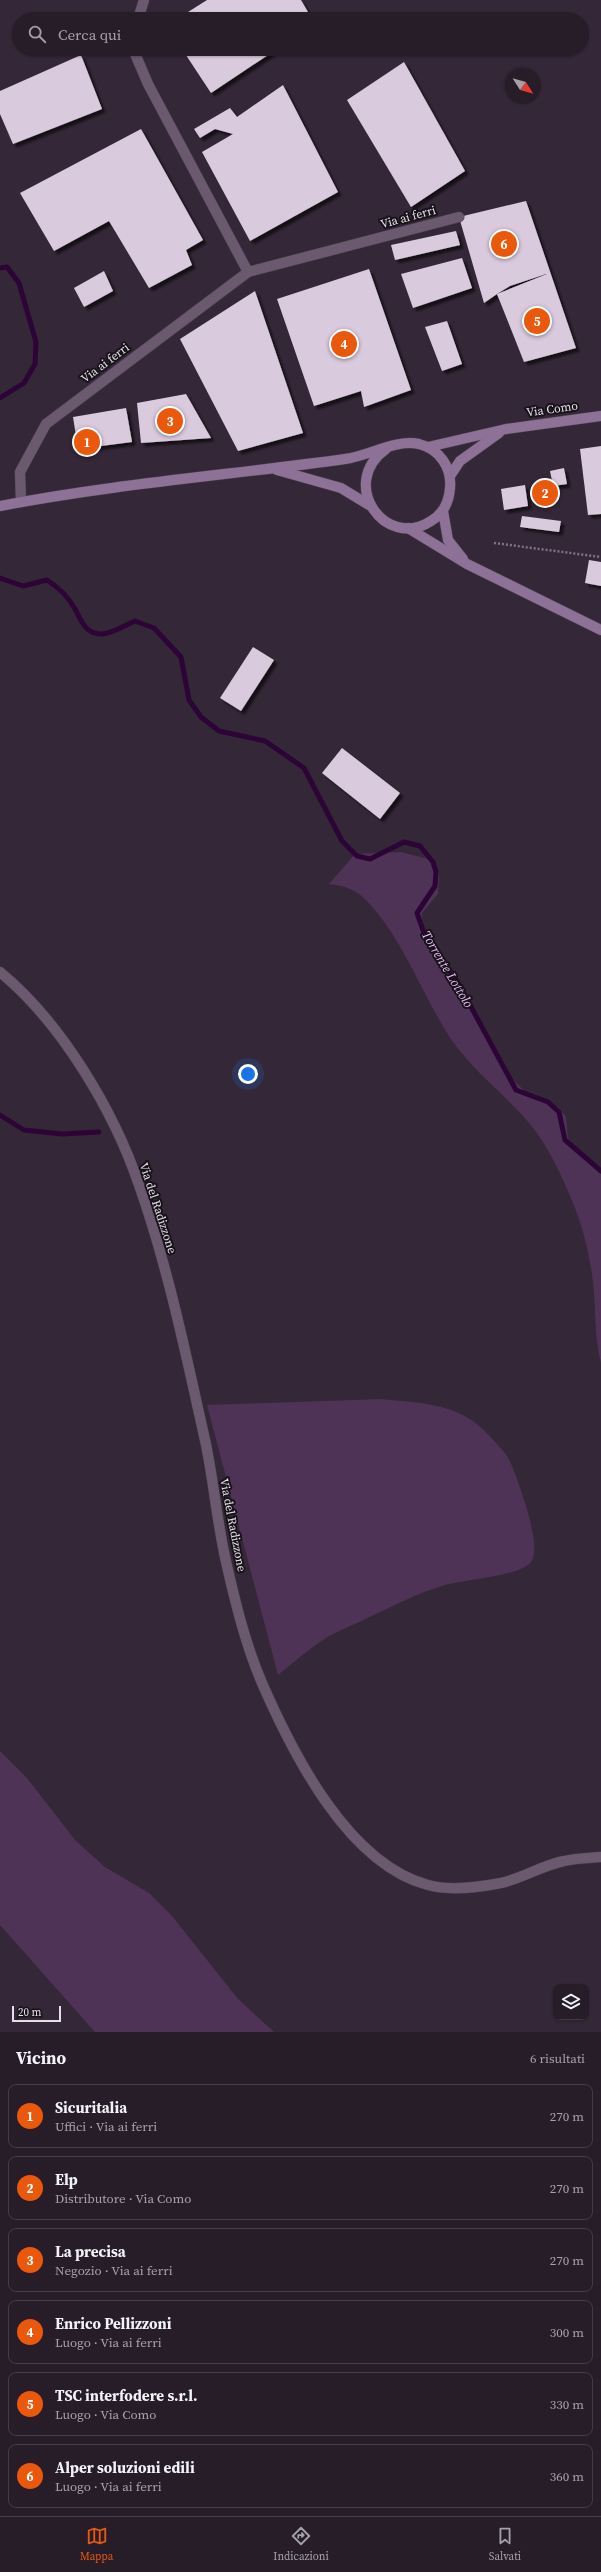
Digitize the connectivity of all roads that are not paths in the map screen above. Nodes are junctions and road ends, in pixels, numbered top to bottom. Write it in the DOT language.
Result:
graph roads {
  1 [pos="144,0"];
  2 [pos="140,12"];
  3 [pos="136,56"];
  4 [pos="459,217"];
  5 [pos="248,272"];
  6 [pos="601,416"];
  7 [pos="506,429"];
  8 [pos="428,447"];
  9 [pos="386,449"];
  10 [pos="269,469"];
  11 [pos="450,476"];
  12 [pos="21,502"];
  13 [pos="370,505"];
  14 [pos="0,506"];
  15 [pos="443,511"];
  16 [pos="408,528"];
  17 [pos="467,564"];
  18 [pos="601,630"];
  19 [pos="0,972"];
  20 [pos="601,1857"];
  1 -- 2 [label="street"];
  3 -- 5 [label="street"];
  4 -- 5 [label="street, Via ai ferri"];
  5 -- 12 [label="street, Via ai ferri"];
  6 -- 7 [label="main road, Via Como"];
  7 -- 8 [label="main road, Via Como"];
  7 -- 11 [label="main road, Via Como"];
  8 -- 9 [label="main road"];
  8 -- 11 [label="main road"];
  9 -- 10 [label="main road"];
  9 -- 13 [label="main road"];
  10 -- 12 [label="main road"];
  10 -- 13 [label="main road"];
  11 -- 15 [label="main road"];
  12 -- 14 [label="main road"];
  13 -- 16 [label="main road"];
  15 -- 16 [label="main road"];
  15 -- 17 [label="main road"];
  16 -- 17 [label="main road"];
  17 -- 18 [label="main road"];
  19 -- 20 [label="street, Via del Radizzone"];
}
